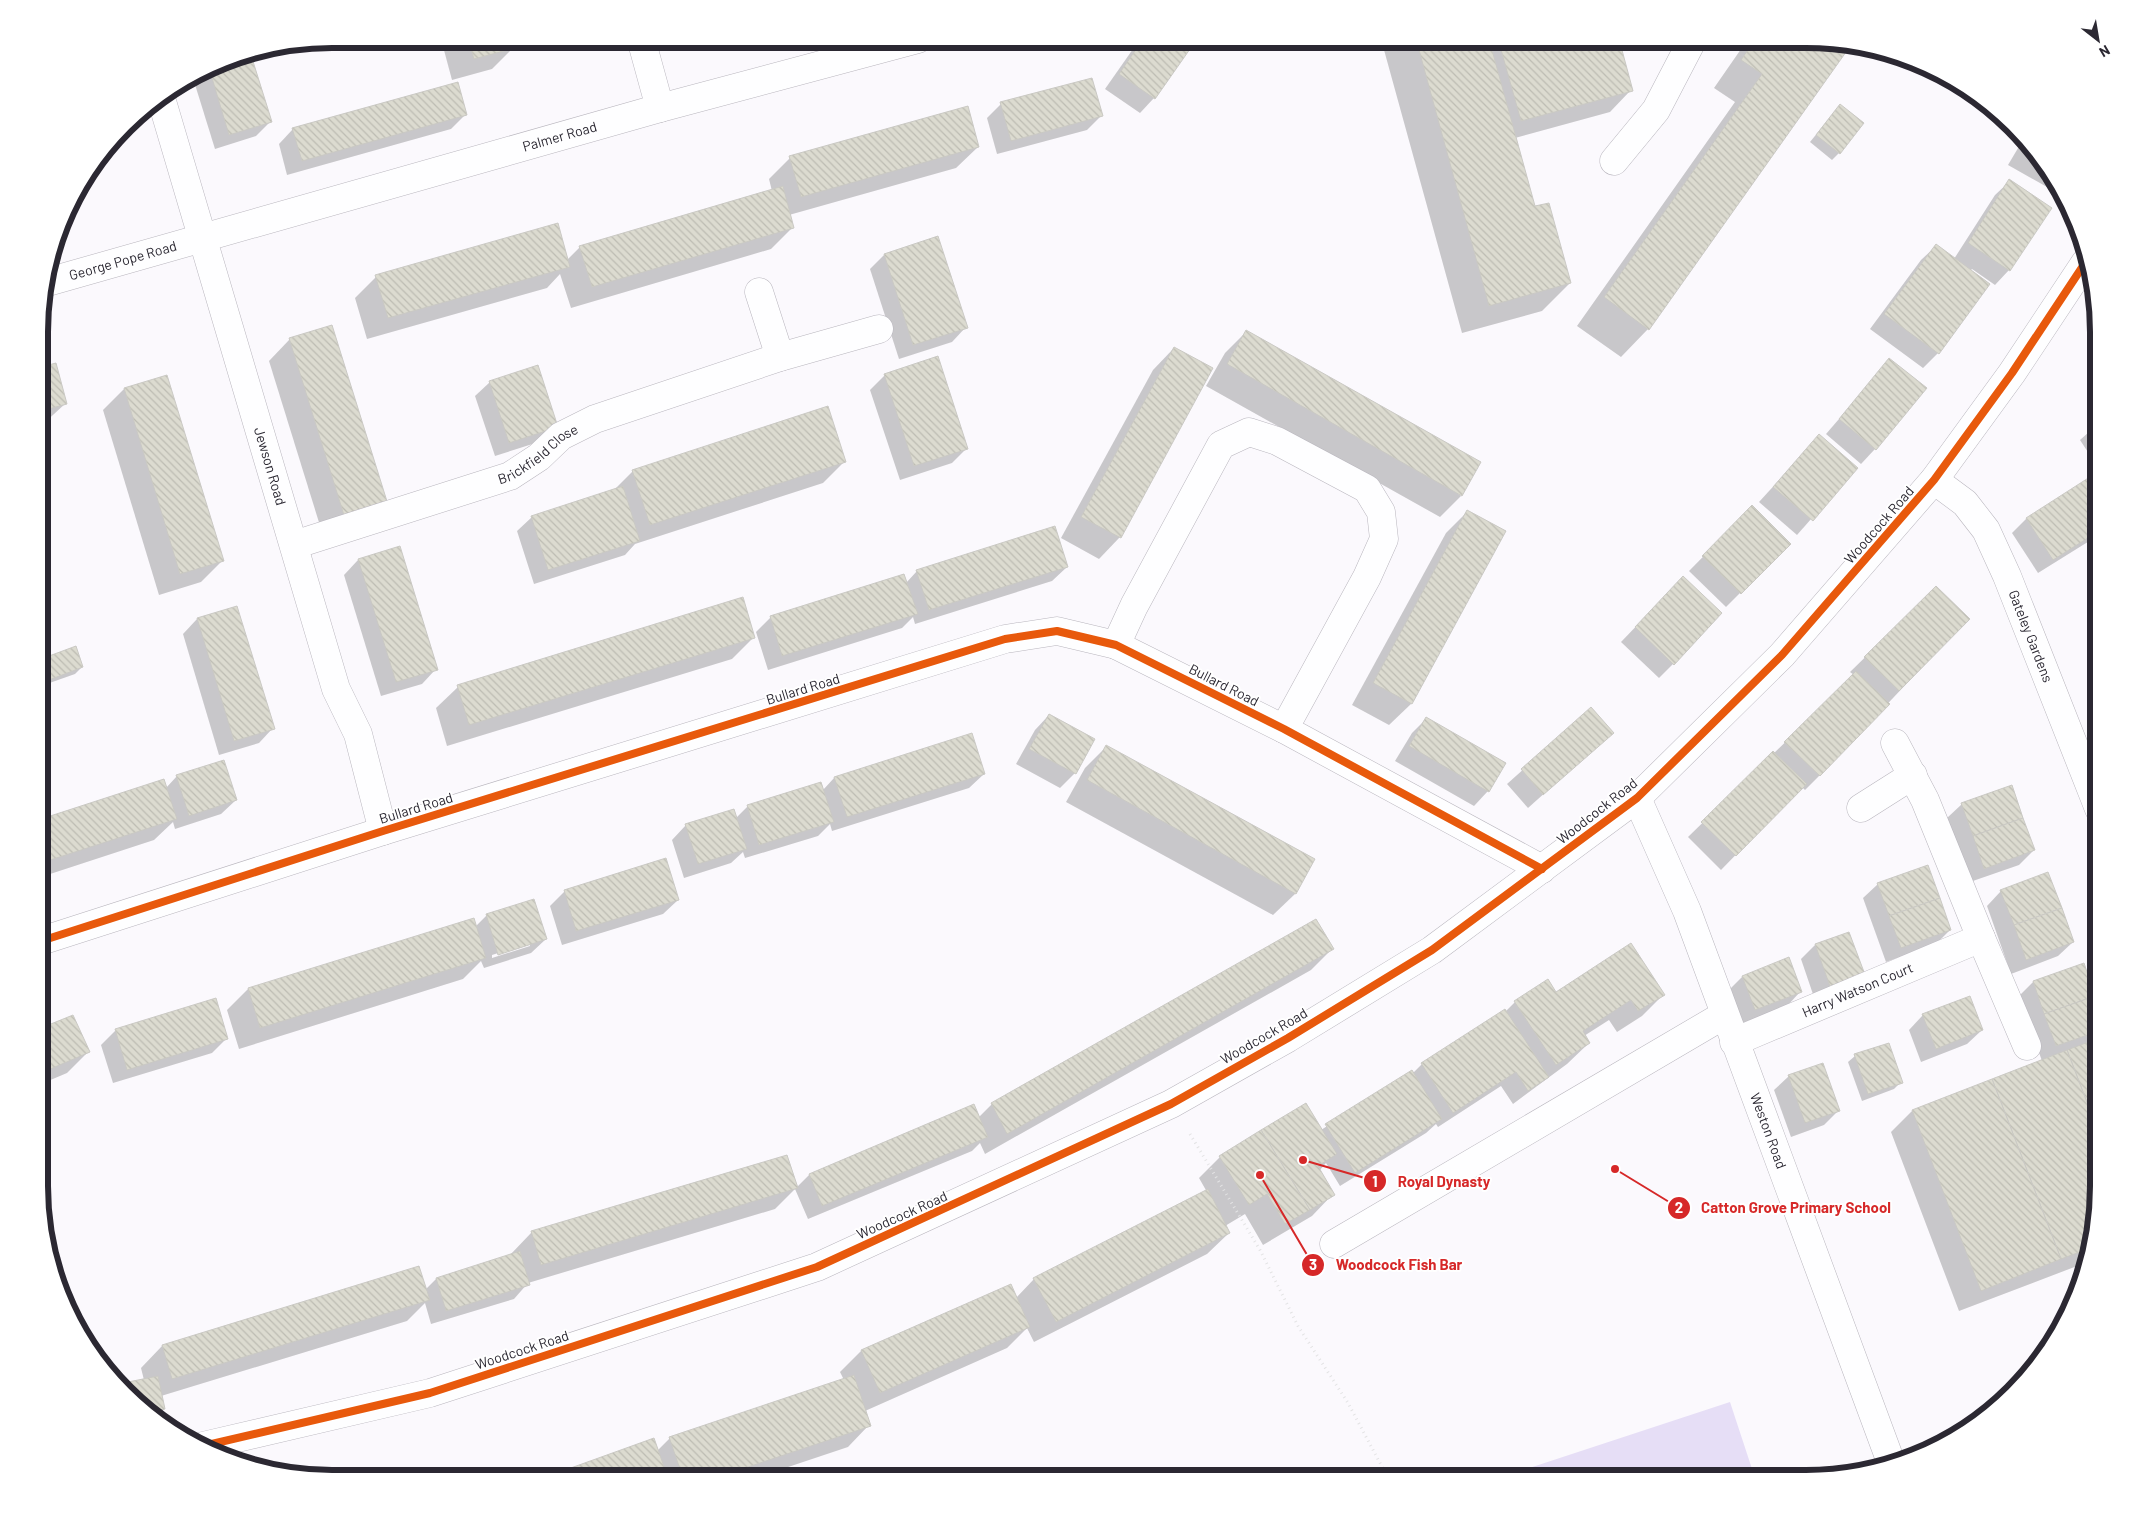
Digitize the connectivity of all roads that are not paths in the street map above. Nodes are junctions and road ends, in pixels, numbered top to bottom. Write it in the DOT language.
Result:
graph roads {
  1 [pos="643,47"];
  2 [pos="888,47"];
  3 [pos="1689,47"];
  4 [pos="163,103"];
  5 [pos="660,108"];
  6 [pos="1614,161"];
  7 [pos="203,239"];
  8 [pos="2083,266"];
  9 [pos="52,281"];
  10 [pos="760,292"];
  11 [pos="879,329"];
  12 [pos="780,357"];
  13 [pos="1934,480"];
  14 [pos="294,545"];
  15 [pos="1116,645"];
  16 [pos="1284,729"];
  17 [pos="1895,743"];
  18 [pos="1913,776"];
  19 [pos="2090,786"];
  20 [pos="1637,798"];
  21 [pos="1861,808"];
  22 [pos="383,832"];
  23 [pos="1542,869"];
  24 [pos="1981,938"];
  25 [pos="47,939"];
  26 [pos="1724,1015"];
  27 [pos="1734,1042"];
  28 [pos="2027,1046"];
  29 [pos="1334,1244"];
  30 [pos="214,1444"];
  31 [pos="1889,1457"];
  1 -- 5 [label="street"];
  2 -- 5 [label="street, Palmer Road"];
  3 -- 6 [label="street"];
  4 -- 7 [label="street, Jewson Road"];
  5 -- 7 [label="street, Palmer Road"];
  7 -- 9 [label="street, George Pope Road"];
  7 -- 14 [label="street, Jewson Road"];
  8 -- 13 [label="street, Woodcock Road"];
  10 -- 12 [label="street"];
  11 -- 12 [label="street, Brickfield Close"];
  12 -- 14 [label="street, Brickfield Close"];
  13 -- 19 [label="street, Gateley Gardens"];
  13 -- 20 [label="street, Woodcock Road"];
  14 -- 22 [label="street, Jewson Road"];
  15 -- 16 [label="street, Bullard Road"];
  15 -- 16 [label="street"];
  15 -- 22 [label="street, Bullard Road"];
  16 -- 23 [label="street, Bullard Road"];
  17 -- 18 [label="street"];
  18 -- 21 [label="street"];
  18 -- 24 [label="street"];
  20 -- 23 [label="street, Woodcock Road"];
  20 -- 26 [label="street, Weston Road"];
  22 -- 25 [label="street, Bullard Road"];
  23 -- 30 [label="street, Woodcock Road"];
  24 -- 27 [label="street, Harry Watson Court"];
  24 -- 28 [label="street"];
  26 -- 27 [label="street, Weston Road"];
  26 -- 29 [label="street"];
  27 -- 31 [label="street, Weston Road"];
}
